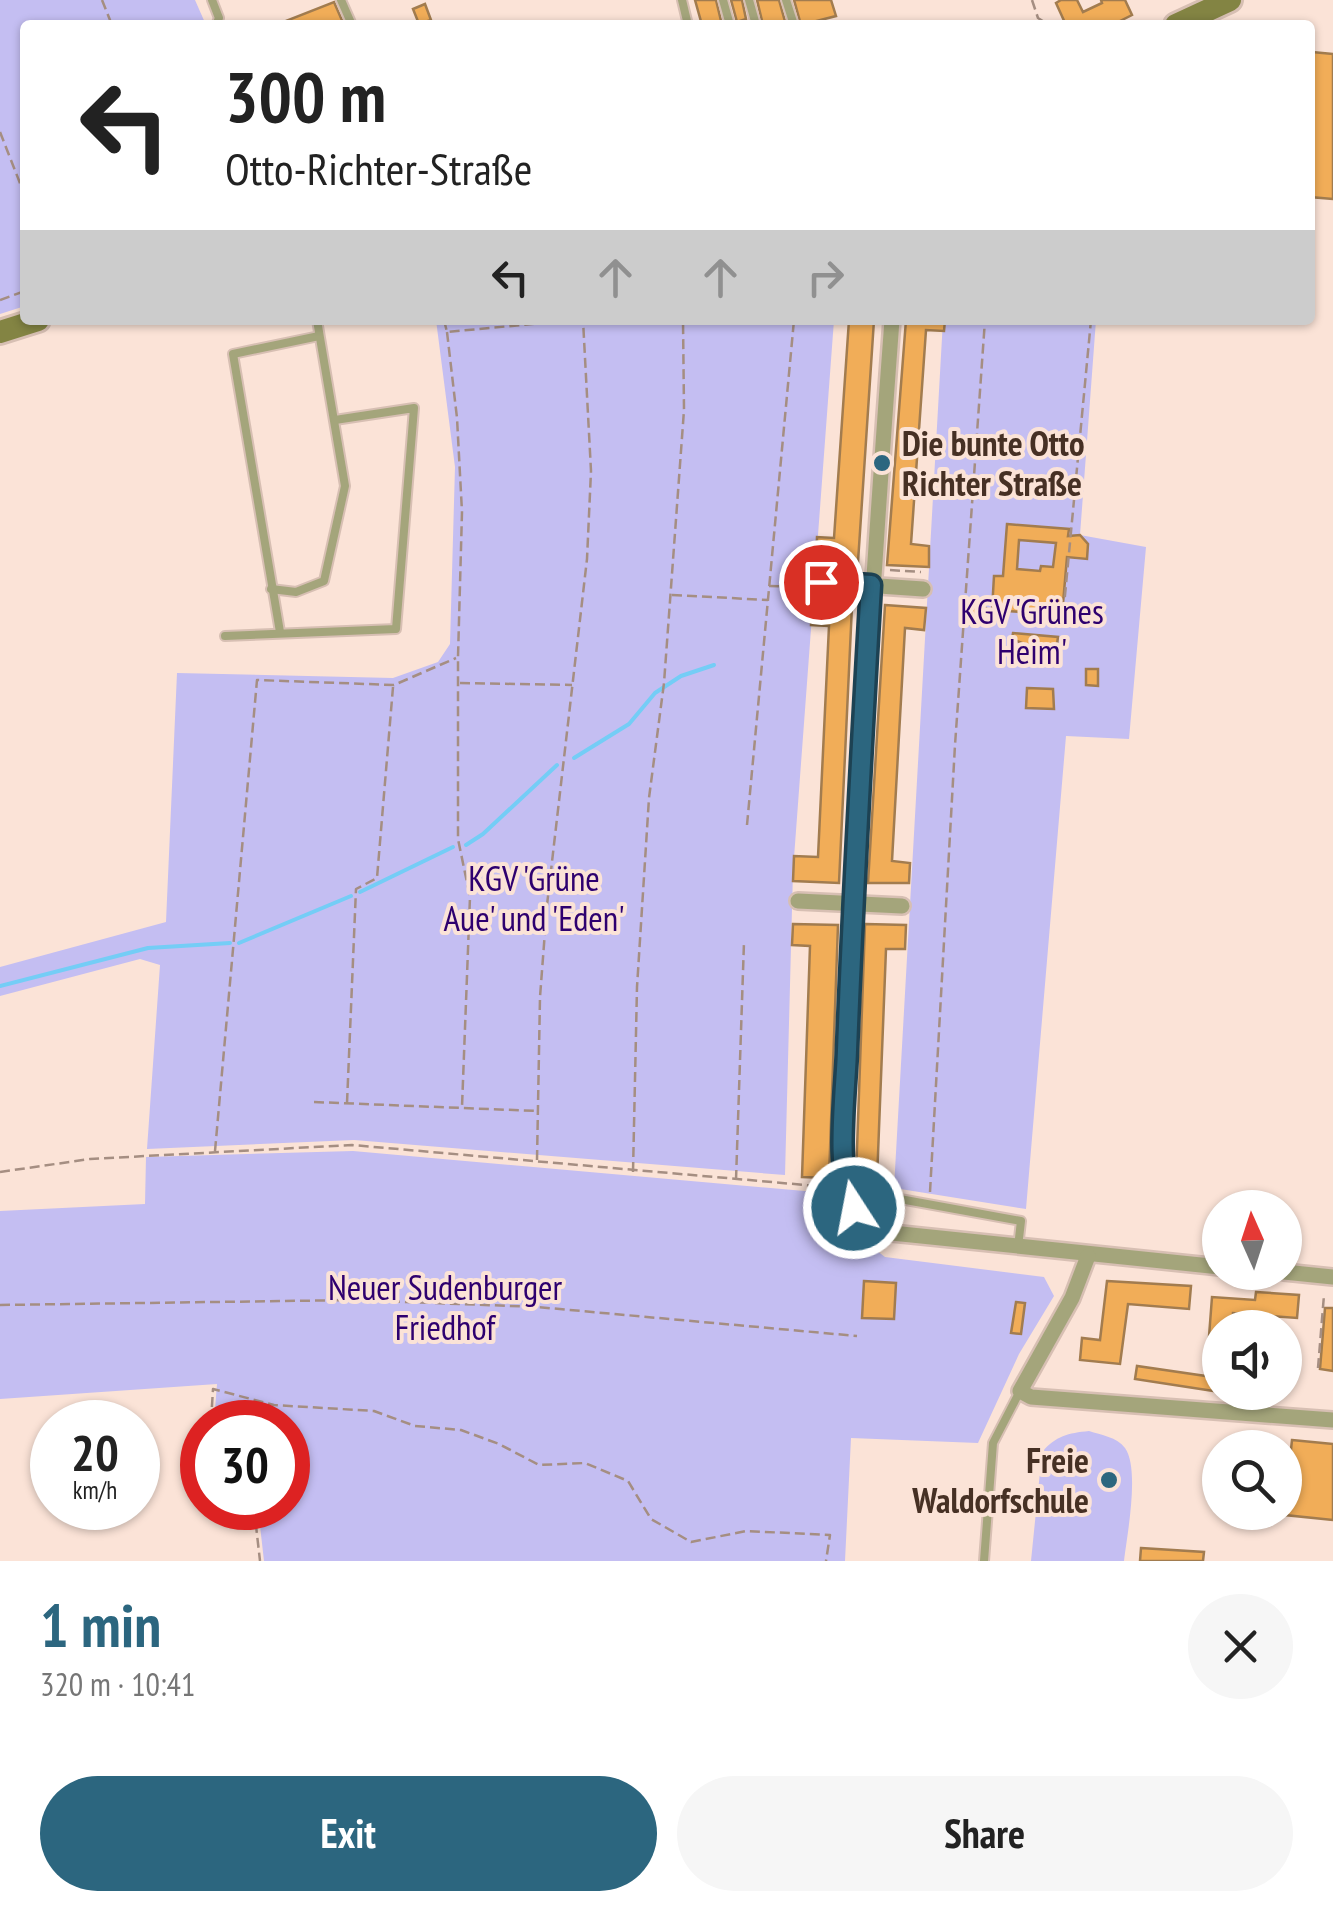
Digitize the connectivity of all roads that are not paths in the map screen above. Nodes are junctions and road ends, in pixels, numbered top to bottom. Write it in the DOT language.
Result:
graph roads {
  1 [pos="227,0"];
  2 [pos="1230,0"];
  3 [pos="213,2"];
  4 [pos="1187,20"];
  5 [pos="318,325"];
  6 [pos="892,325"];
  7 [pos="320,336"];
  8 [pos="335,420"];
  9 [pos="922,581"];
  10 [pos="816,585"];
  11 [pos="871,585"];
  12 [pos="271,589"];
  13 [pos="280,632"];
  14 [pos="225,636"];
  15 [pos="798,900"];
  16 [pos="852,903"];
  17 [pos="902,906"];
  18 [pos="845,1189"];
  19 [pos="1018,1248"];
  20 [pos="1088,1256"];
  21 [pos="1202,1266"];
  22 [pos="1302,1273"];
  23 [pos="1333,1276"];
  24 [pos="1020,1391"];
  25 [pos="1333,1420"];
  26 [pos="984,1561"];
  1 -- 3 [label="lane"];
  2 -- 4 [label="main road"];
  5 -- 7 [label="lane"];
  6 -- 11 [label="street"];
  7 -- 8 [label="lane"];
  7 -- 12 [label="lane"];
  8 -- 12 [label="lane"];
  8 -- 13 [label="lane"];
  9 -- 11 [label="street"];
  10 -- 11 [label="street"];
  11 -- 16 [label="street"];
  12 -- 13 [label="lane"];
  13 -- 14 [label="lane"];
  15 -- 16 [label="street"];
  16 -- 17 [label="street"];
  16 -- 18 [label="street"];
  18 -- 19 [label="street"];
  18 -- 19 [label="lane"];
  19 -- 20 [label="street"];
  20 -- 21 [label="street"];
  20 -- 24 [label="street"];
  22 -- 23 [label="street"];
  24 -- 25 [label="street"];
  24 -- 26 [label="lane"];
}
